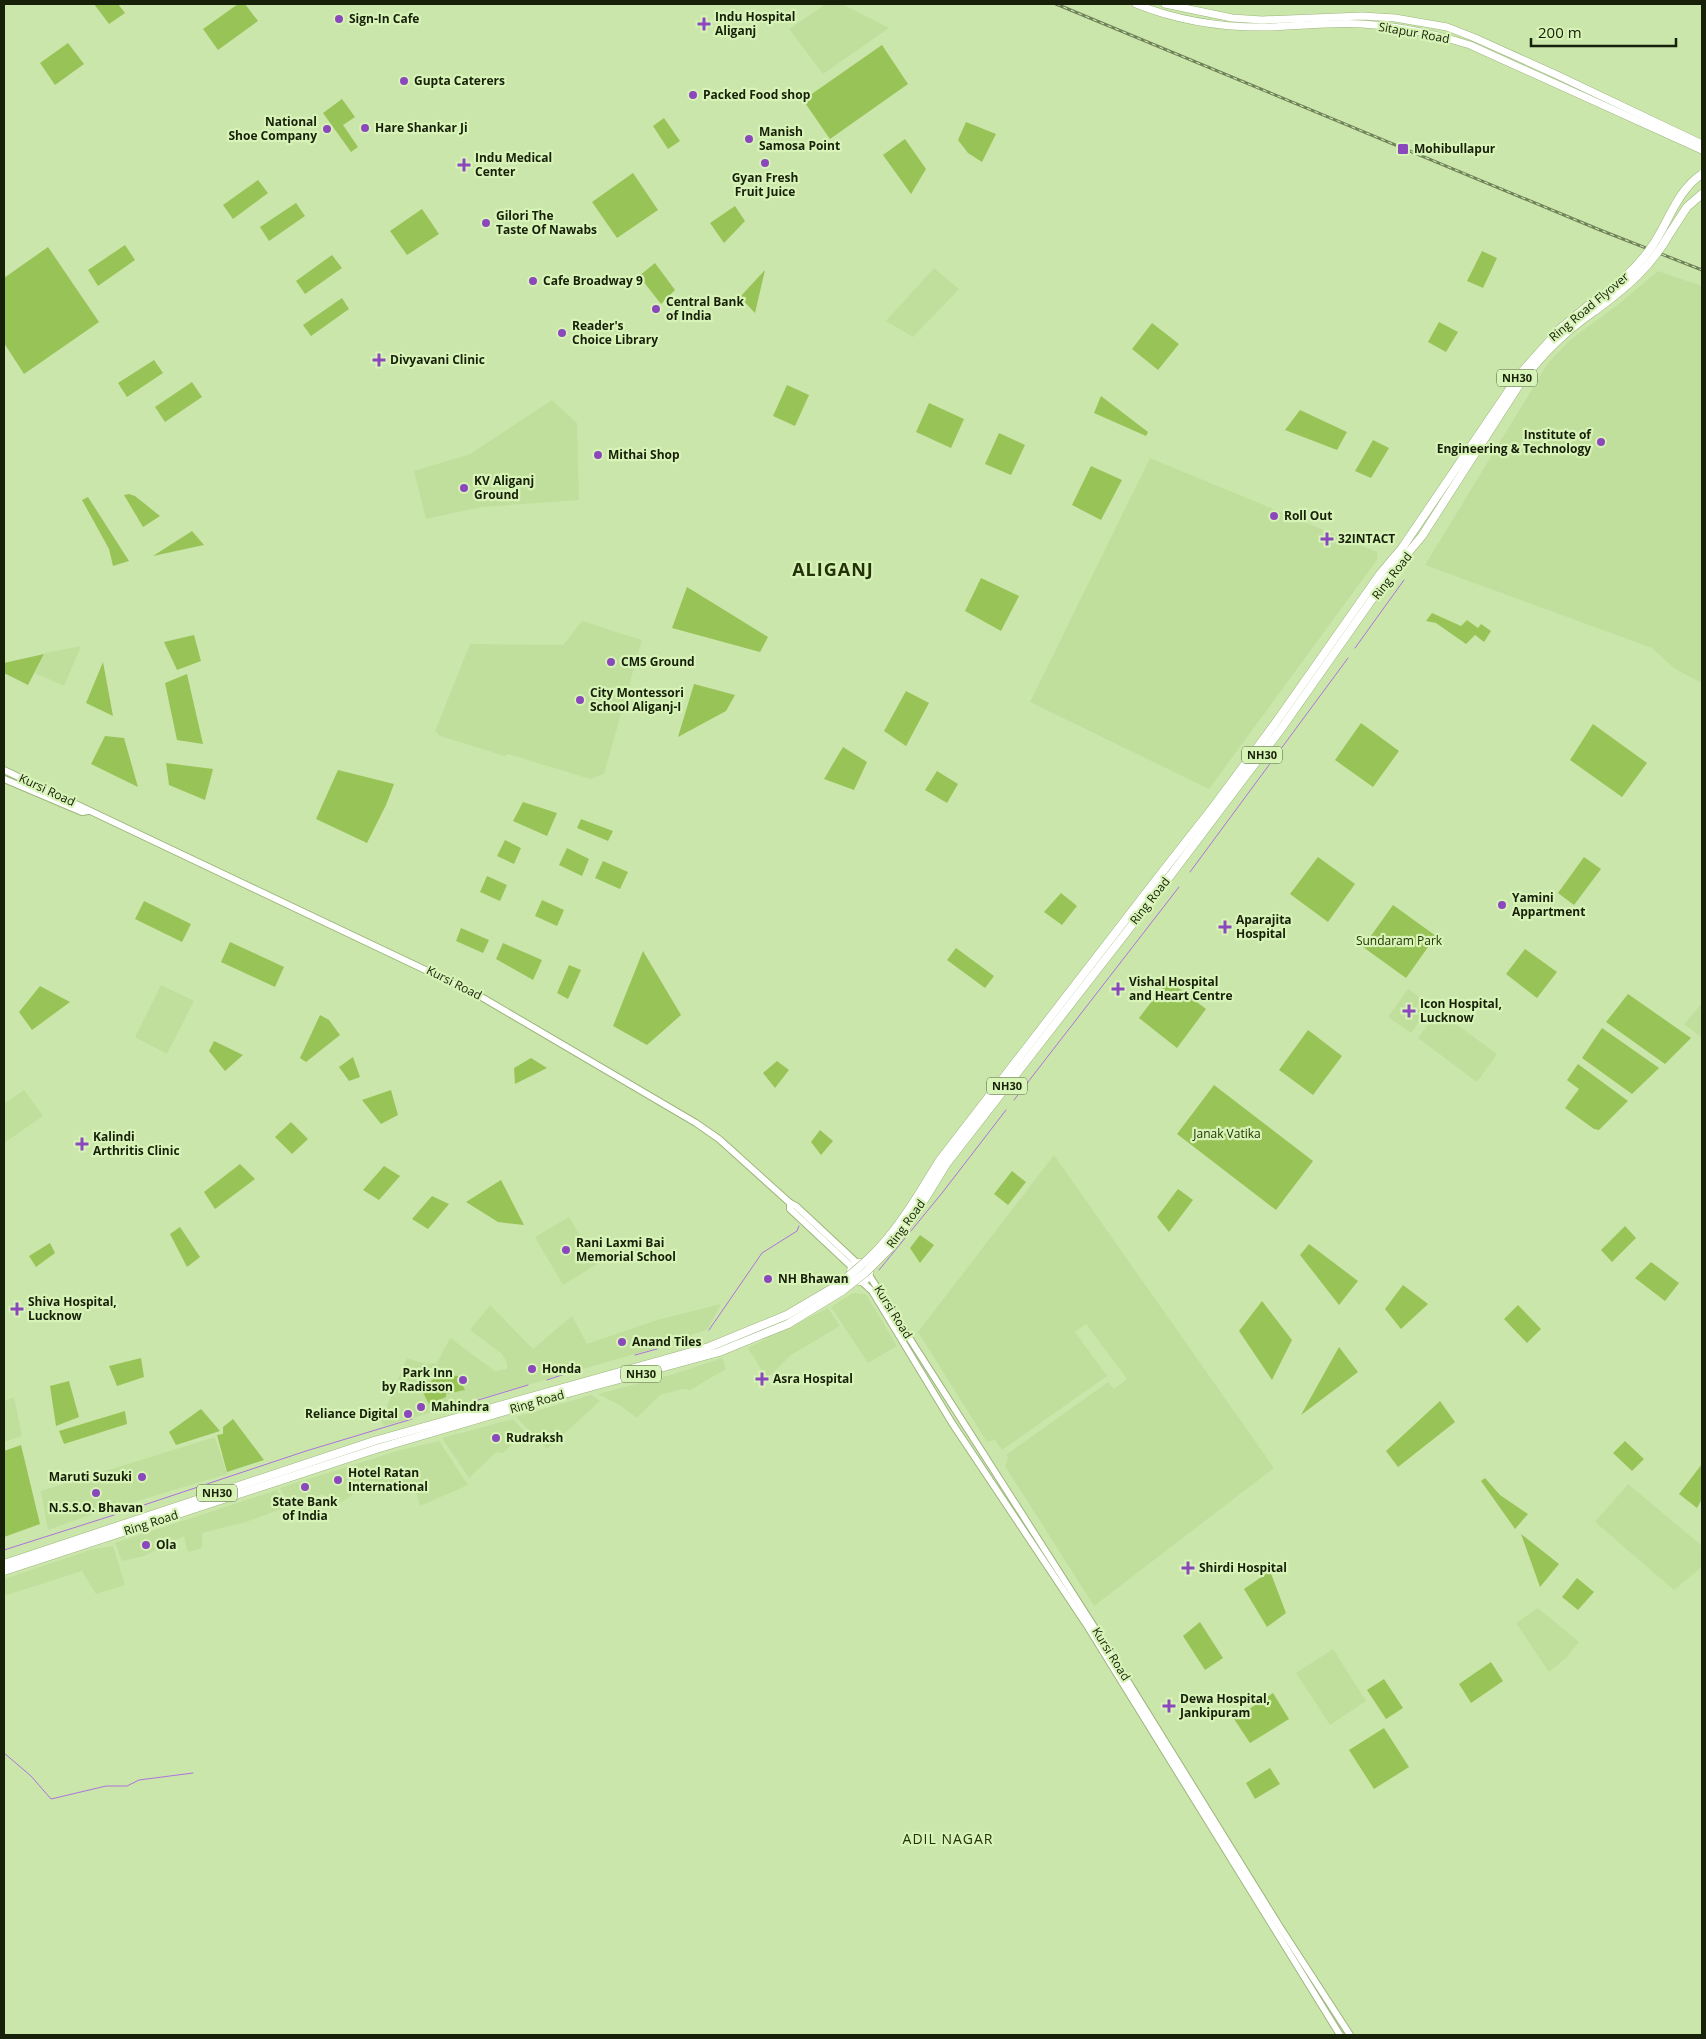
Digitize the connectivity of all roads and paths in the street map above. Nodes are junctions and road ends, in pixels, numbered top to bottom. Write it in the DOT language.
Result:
graph roads {
  1 [pos="1136,4"];
  2 [pos="1165,4"];
  3 [pos="1702,145"];
  4 [pos="1702,150"];
  5 [pos="1702,174"];
  6 [pos="1702,194"];
  7 [pos="1593,307"];
  8 [pos="1487,436"];
  9 [pos="1459,465"];
  10 [pos="1340,617"];
  11 [pos="1347,622"];
  12 [pos="4,770"];
  13 [pos="4,779"];
  14 [pos="88,811"];
  15 [pos="855,1265"];
  16 [pos="869,1274"];
  17 [pos="861,1281"];
  18 [pos="934,1377"];
  19 [pos="927,1382"];
  20 [pos="432,1425"];
  21 [pos="989,1463"];
  22 [pos="982,1468"];
  23 [pos="4,1564"];
  24 [pos="4,1571"];
  25 [pos="1340,2035"];
  26 [pos="1350,2035"];
  1 -- 4 [label="main road, Sitapur Road"];
  2 -- 3 [label="main road, Sitapur Road"];
  5 -- 7 [label="highway, Ring Road Flyover / NH30, bridge"];
  6 -- 7 [label="highway, Ring Road Flyover / NH30, bridge"];
  7 -- 8 [label="highway, Ring Road Flyover / NH30"];
  7 -- 9 [label="highway, Ring Road Flyover / NH30"];
  8 -- 20 [label="highway, Ring Road / NH30, bridge"];
  9 -- 11 [label="highway, Ring Road / NH30"];
  10 -- 11 [label="highway"];
  11 -- 20 [label="highway, Ring Road / NH30, bridge"];
  12 -- 14 [label="main road, Kursi Road"];
  13 -- 14 [label="main road, Kursi Road"];
  14 -- 15 [label="main road, Kursi Road"];
  15 -- 16 [label="highway"];
  15 -- 17 [label="highway"];
  16 -- 17 [label="highway"];
  16 -- 18 [label="main road, Kursi Road"];
  17 -- 19 [label="main road, Kursi Road"];
  18 -- 19 [label="main road"];
  18 -- 21 [label="main road, Kursi Road"];
  19 -- 22 [label="main road, Kursi Road"];
  20 -- 23 [label="highway, Ring Road / NH30"];
  20 -- 24 [label="highway, Ring Road / NH30"];
  21 -- 22 [label="main road"];
  21 -- 26 [label="main road, Kursi Road"];
  22 -- 25 [label="main road, Kursi Road"];
}
